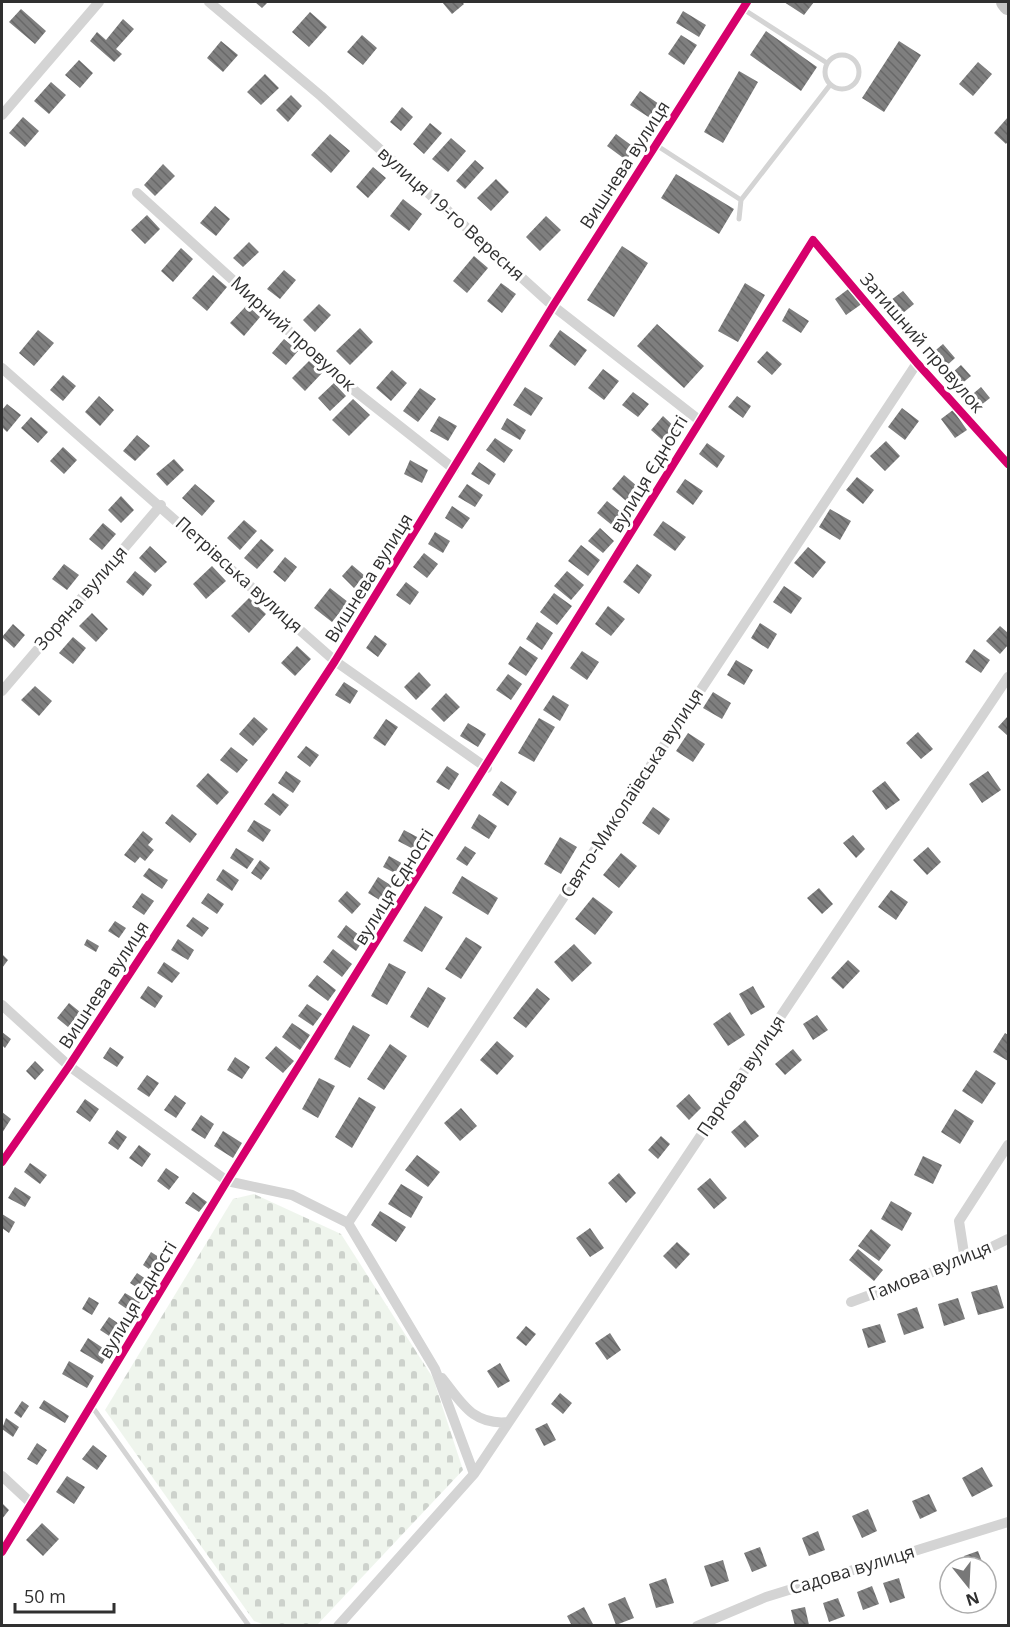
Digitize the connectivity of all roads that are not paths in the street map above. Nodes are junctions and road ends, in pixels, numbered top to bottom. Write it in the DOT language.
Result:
graph roads {
  1 [pos="99,2"];
  2 [pos="209,2"];
  3 [pos="1005,2"];
  4 [pos="745,5"];
  5 [pos="1008,6"];
  6 [pos="827,63"];
  7 [pos="830,85"];
  8 [pos="2,115"];
  9 [pos="656,145"];
  10 [pos="137,193"];
  11 [pos="741,200"];
  12 [pos="739,219"];
  13 [pos="813,240"];
  14 [pos="553,306"];
  15 [pos="917,363"];
  16 [pos="2,368"];
  17 [pos="699,420"];
  18 [pos="1008,464"];
  19 [pos="454,469"];
  20 [pos="161,505"];
  21 [pos="335,661"];
  22 [pos="1008,677"];
  23 [pos="2,691"];
  24 [pos="487,768"];
  25 [pos="2,1005"];
  26 [pos="69,1065"];
  27 [pos="1008,1145"];
  28 [pos="2,1161"];
  29 [pos="227,1181"];
  30 [pos="348,1223"];
  31 [pos="1008,1239"];
  32 [pos="965,1260"];
  33 [pos="851,1302"];
  34 [pos="435,1369"];
  35 [pos="91,1405"];
  36 [pos="509,1422"];
  37 [pos="474,1474"];
  38 [pos="2,1476"];
  39 [pos="30,1502"];
  40 [pos="1008,1522"];
  41 [pos="2,1552"];
  42 [pos="249,1626"];
  43 [pos="338,1626"];
  44 [pos="697,1626"];
  1 -- 8 [label="street"];
  2 -- 14 [label="street, вулиця 19-го Вересня"];
  3 -- 5 [label="highway"];
  4 -- 6 [label="lane"];
  4 -- 9 [label="street, Вишнева вулиця"];
  6 -- 7 [label="lane"];
  6 -- 7 [label="lane"];
  7 -- 11 [label="lane"];
  9 -- 11 [label="lane"];
  9 -- 14 [label="street, Вишнева вулиця"];
  10 -- 19 [label="street, Мирний провулок"];
  11 -- 12 [label="lane"];
  13 -- 15 [label="street, Затишний провулок"];
  13 -- 17 [label="street, вулиця Єдності"];
  14 -- 17 [label="street, вулиця 19-го Вересня"];
  14 -- 19 [label="street, Вишнева вулиця"];
  15 -- 18 [label="street, Затишний провулок"];
  15 -- 30 [label="street, Свято-Миколаївська вулиця"];
  16 -- 20 [label="street, Петрівська вулиця"];
  17 -- 24 [label="street, вулиця Єдності"];
  19 -- 21 [label="street, Вишнева вулиця"];
  20 -- 21 [label="street, Петрівська вулиця"];
  20 -- 23 [label="street, Зоряна вулиця"];
  21 -- 24 [label="street, Петрівська вулиця"];
  21 -- 26 [label="street, Вишнева вулиця"];
  22 -- 36 [label="street, Паркова вулиця"];
  24 -- 29 [label="street, вулиця Єдності"];
  25 -- 26 [label="street"];
  26 -- 28 [label="street, Вишнева вулиця"];
  26 -- 29 [label="street"];
  27 -- 32 [label="street"];
  29 -- 30 [label="street"];
  29 -- 35 [label="street, вулиця Єдності"];
  30 -- 34 [label="street"];
  31 -- 32 [label="street, Гамова вулиця"];
  32 -- 33 [label="street, Гамова вулиця"];
  34 -- 36 [label="street"];
  34 -- 37 [label="street"];
  35 -- 39 [label="street, вулиця Єдності"];
  35 -- 42 [label="lane"];
  36 -- 37 [label="street, Паркова вулиця"];
  37 -- 43 [label="street, Паркова вулиця"];
  38 -- 39 [label="street"];
  39 -- 41 [label="street, вулиця Єдності"];
  40 -- 44 [label="street, Садова вулиця"];
}
